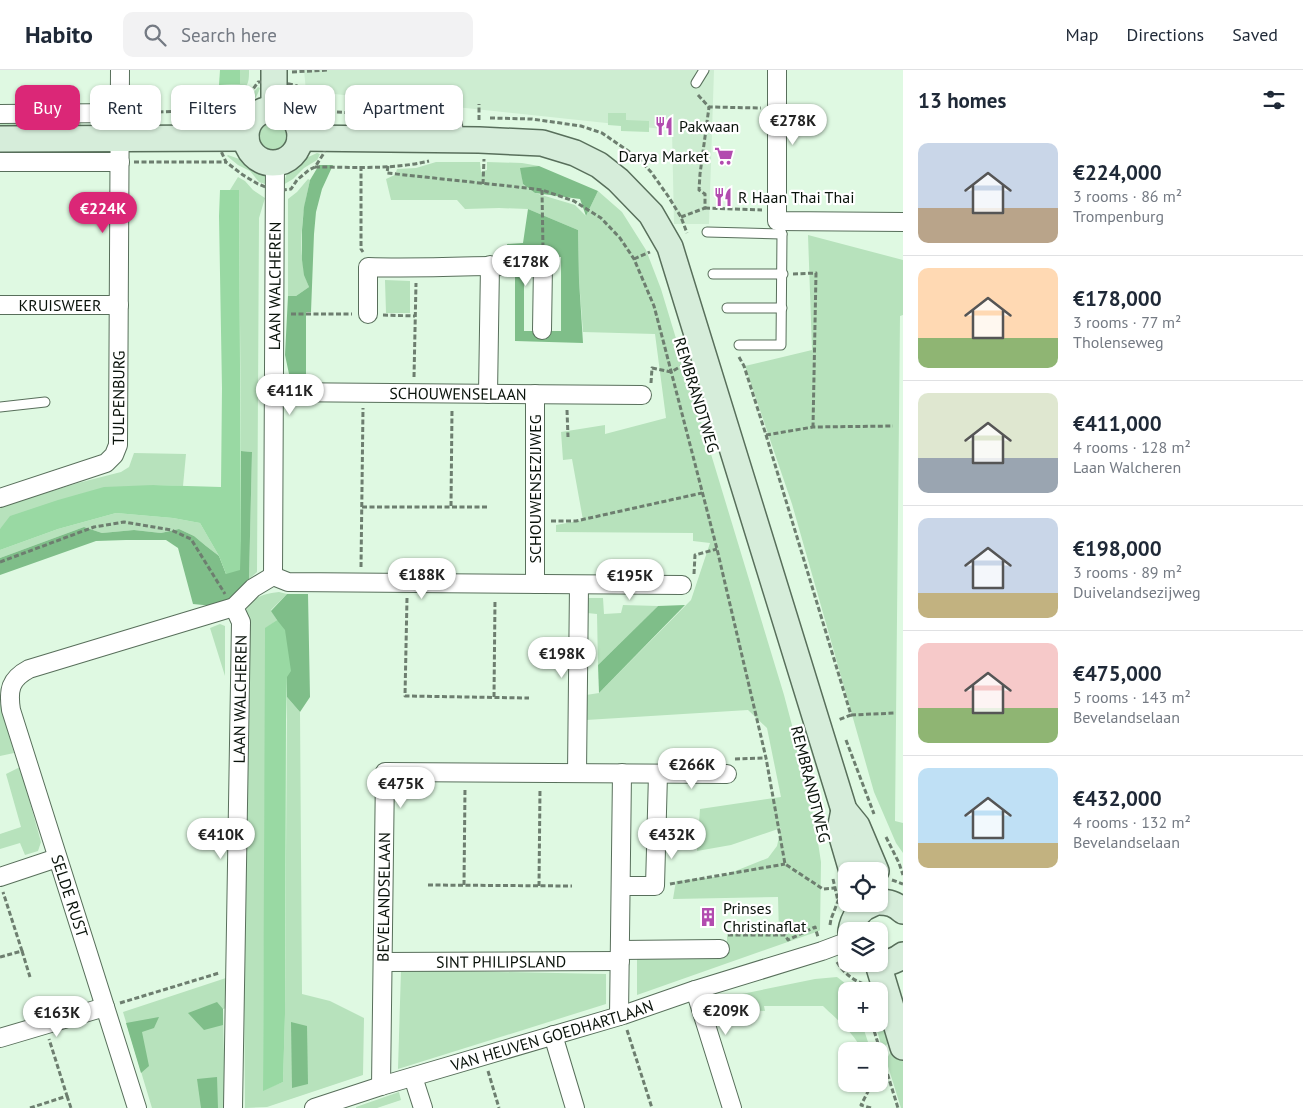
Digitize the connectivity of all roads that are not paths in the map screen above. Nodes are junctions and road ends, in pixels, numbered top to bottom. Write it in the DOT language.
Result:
graph roads {
  1 [pos="120,70"];
  2 [pos="704,70"];
  3 [pos="777,70"];
  4 [pos="274,71"];
  5 [pos="120,85"];
  6 [pos="274,85"];
  7 [pos="694,86"];
  8 [pos="265,110"];
  9 [pos="0,114"];
  10 [pos="90,123"];
  11 [pos="90,129"];
  12 [pos="120,130"];
  13 [pos="161,130"];
  14 [pos="298,130"];
  15 [pos="440,130"];
  16 [pos="463,130"];
  17 [pos="246,138"];
  18 [pos="300,138"];
  19 [pos="0,139"];
  20 [pos="0,162"];
  21 [pos="120,162"];
  22 [pos="275,163"];
  23 [pos="778,222"];
  24 [pos="903,222"];
  25 [pos="707,232"];
  26 [pos="490,265"];
  27 [pos="713,274"];
  28 [pos="782,274"];
  29 [pos="0,305"];
  30 [pos="119,305"];
  31 [pos="727,308"];
  32 [pos="782,308"];
  33 [pos="368,314"];
  34 [pos="542,330"];
  35 [pos="738,350"];
  36 [pos="274,392"];
  37 [pos="488,394"];
  38 [pos="535,394"];
  39 [pos="642,395"];
  40 [pos="45,402"];
  41 [pos="0,407"];
  42 [pos="0,498"];
  43 [pos="274,576"];
  44 [pos="535,584"];
  45 [pos="579,585"];
  46 [pos="682,586"];
  47 [pos="234,607"];
  48 [pos="6,683"];
  49 [pos="577,773"];
  50 [pos="622,773"];
  51 [pos="658,774"];
  52 [pos="727,774"];
  53 [pos="833,814"];
  54 [pos="58,858"];
  55 [pos="839,862"];
  56 [pos="872,862"];
  57 [pos="1,884"];
  58 [pos="621,886"];
  59 [pos="838,945"];
  60 [pos="720,949"];
  61 [pos="620,956"];
  62 [pos="903,956"];
  63 [pos="382,962"];
  64 [pos="888,963"];
  65 [pos="880,972"];
  66 [pos="695,990"];
  67 [pos="105,1007"];
  68 [pos="621,1016"];
  69 [pos="552,1035"];
  70 [pos="0,1038"];
  71 [pos="903,1047"];
  72 [pos="413,1077"];
  73 [pos="381,1086"];
  74 [pos="137,1108"];
  75 [pos="233,1108"];
  76 [pos="314,1108"];
  77 [pos="423,1108"];
  78 [pos="575,1108"];
  79 [pos="732,1108"];
  1 -- 5 [label="street, TULPENBURG"];
  2 -- 7 [label="lane"];
  3 -- 23 [label="street"];
  4 -- 6 [label="street"];
  8 -- 17 [label="street"];
  9 -- 10 [label="street"];
  11 -- 19 [label="street"];
  12 -- 21 [label="street, TULPENBURG"];
  13 -- 17 [label="street"];
  14 -- 18 [label="street"];
  15 -- 18 [label="street, REMBRANDTWEG"];
  16 -- 53 [label="street, REMBRANDTWEG"];
  17 -- 22 [label="street"];
  18 -- 22 [label="street"];
  20 -- 21 [label="street"];
  21 -- 30 [label="street, TULPENBURG"];
  22 -- 36 [label="street, LAAN WALCHEREN"];
  23 -- 24 [label="street"];
  23 -- 25 [label="lane"];
  23 -- 28 [label="lane"];
  26 -- 33 [label="street"];
  26 -- 34 [label="street"];
  26 -- 37 [label="street"];
  27 -- 28 [label="lane"];
  28 -- 32 [label="lane"];
  29 -- 30 [label="street, KRUISWEER"];
  30 -- 42 [label="street, TULPENBURG"];
  31 -- 32 [label="lane"];
  32 -- 35 [label="lane"];
  36 -- 37 [label="street, SCHOUWENSELAAN"];
  36 -- 43 [label="street, LAAN WALCHEREN"];
  37 -- 38 [label="street, SCHOUWENSELAAN"];
  38 -- 39 [label="street, SCHOUWENSELAAN"];
  38 -- 44 [label="street, SCHOUWENSEZIJWEG"];
  40 -- 41 [label="lane"];
  43 -- 44 [label="street"];
  43 -- 47 [label="street"];
  44 -- 45 [label="street"];
  45 -- 46 [label="street"];
  45 -- 49 [label="street"];
  47 -- 48 [label="street, SELDE RUST"];
  47 -- 75 [label="street, LAAN WALCHEREN"];
  48 -- 54 [label="street, SELDE RUST"];
  49 -- 50 [label="street, BEVELANDSELAAN"];
  49 -- 63 [label="street, BEVELANDSELAAN"];
  50 -- 51 [label="street, BEVELANDSELAAN"];
  50 -- 58 [label="street"];
  51 -- 52 [label="street, BEVELANDSELAAN"];
  51 -- 58 [label="street"];
  53 -- 55 [label="street, REMBRANDTWEG"];
  53 -- 56 [label="street, REMBRANDTWEG"];
  54 -- 57 [label="street"];
  54 -- 67 [label="street, SELDE RUST"];
  58 -- 61 [label="street"];
  59 -- 66 [label="street, VAN HEUVEN GOEDHARTLAAN"];
  60 -- 61 [label="street, SINT PHILIPSLAND"];
  61 -- 63 [label="street, SINT PHILIPSLAND"];
  61 -- 68 [label="street"];
  62 -- 64 [label="street"];
  63 -- 73 [label="street, BEVELANDSELAAN"];
  65 -- 71 [label="street"];
  66 -- 68 [label="street, VAN HEUVEN GOEDHARTLAAN"];
  66 -- 79 [label="street"];
  67 -- 70 [label="street"];
  67 -- 74 [label="street, SELDE RUST"];
  68 -- 69 [label="street, VAN HEUVEN GOEDHARTLAAN"];
  69 -- 72 [label="street, VAN HEUVEN GOEDHARTLAAN"];
  69 -- 78 [label="street"];
  72 -- 73 [label="street, VAN HEUVEN GOEDHARTLAAN"];
  72 -- 77 [label="street"];
  73 -- 76 [label="street, VAN HEUVEN GOEDHARTLAAN"];
}
